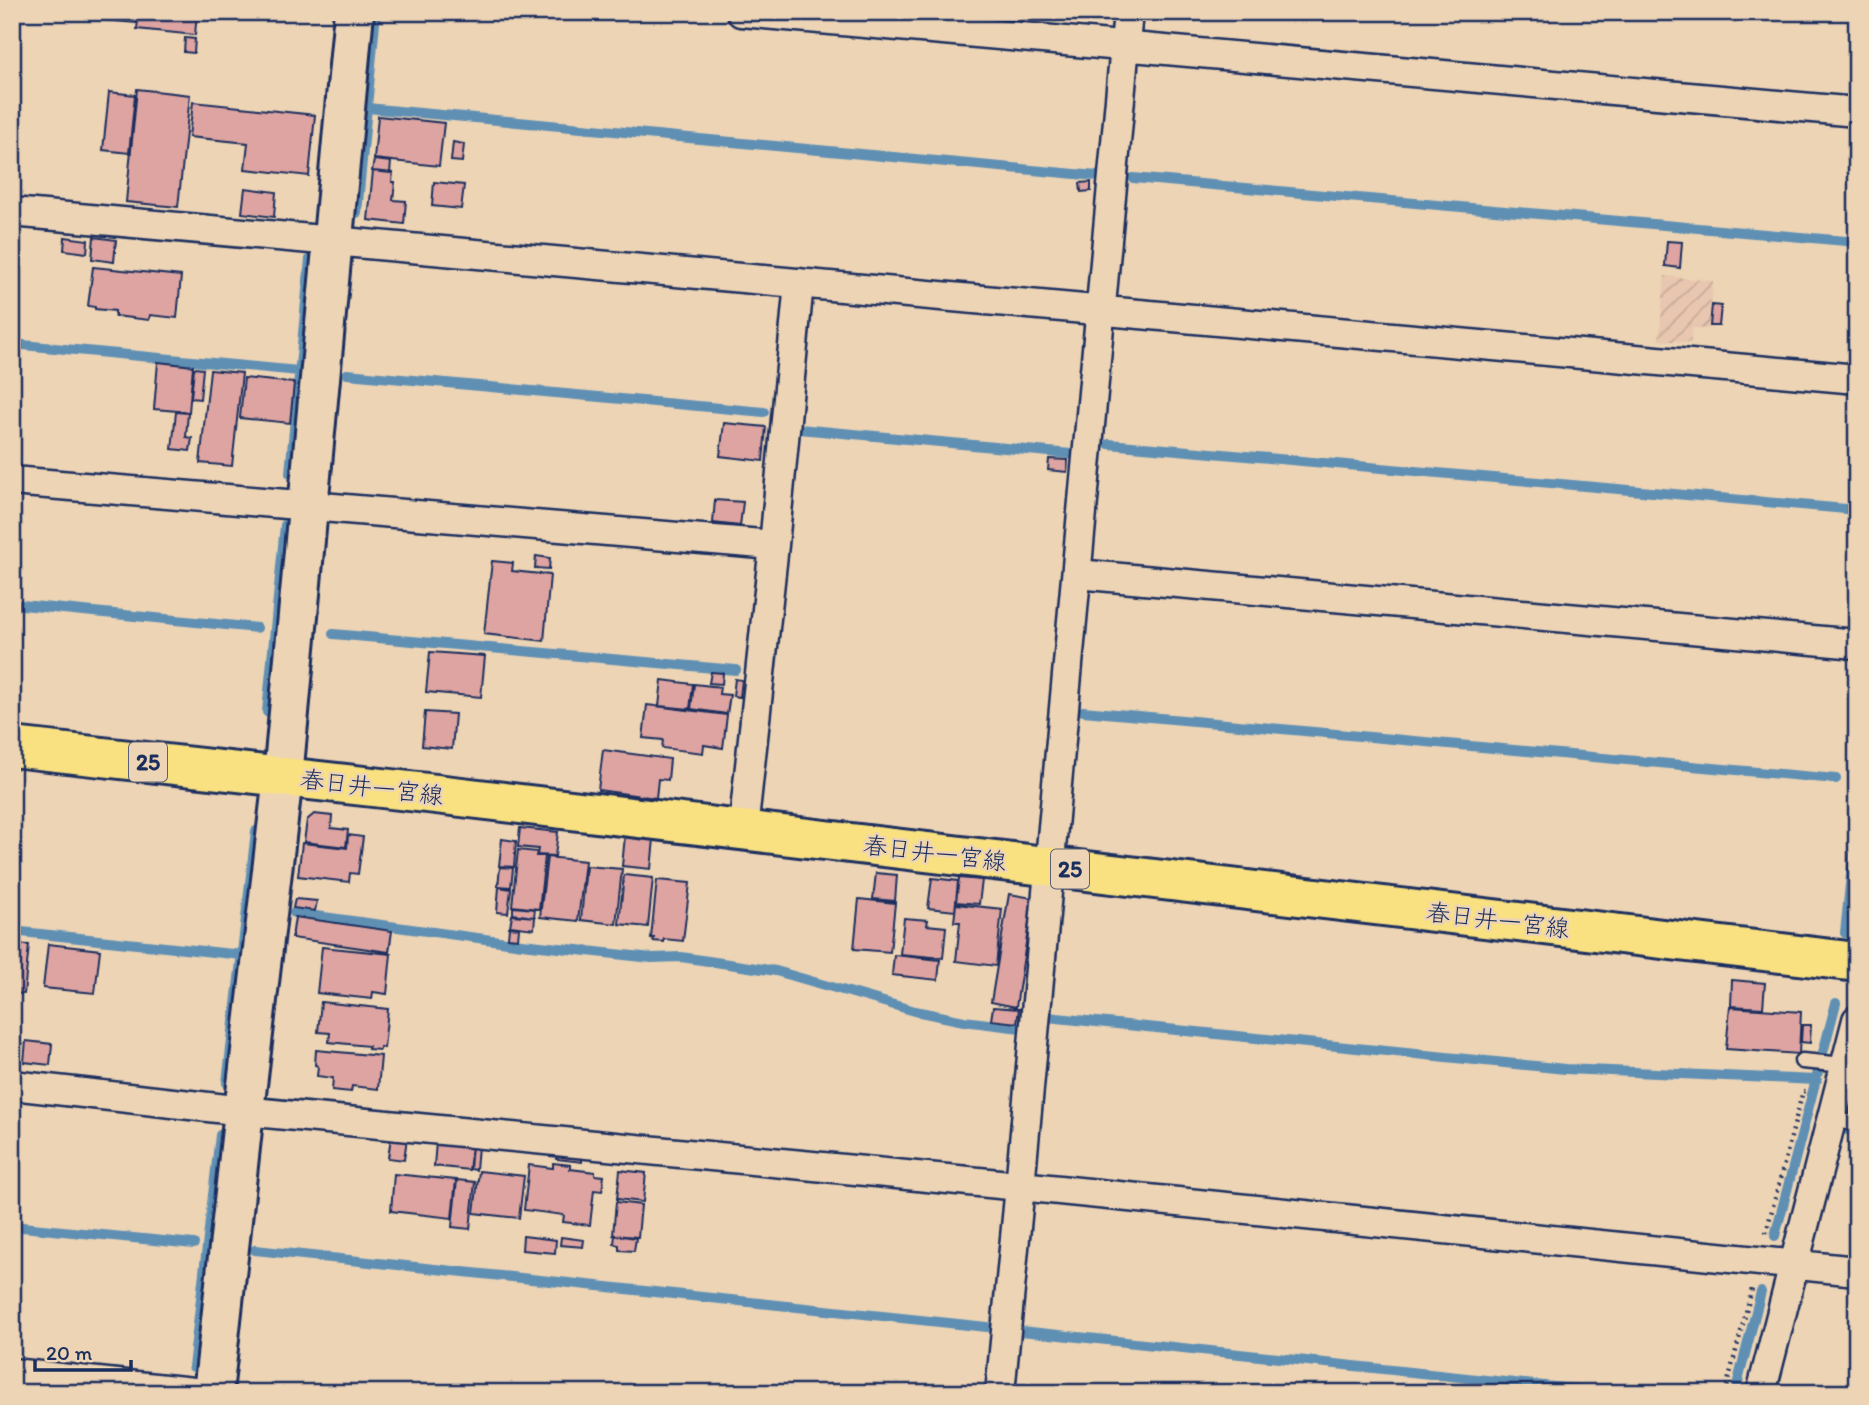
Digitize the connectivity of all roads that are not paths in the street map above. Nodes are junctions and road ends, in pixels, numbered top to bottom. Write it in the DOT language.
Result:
graph roads {
  1 [pos="354,12"];
  2 [pos="741,12"];
  3 [pos="1128,12"];
  4 [pos="1125,46"];
  5 [pos="1857,112"];
  6 [pos="12,212"];
  7 [pos="333,242"];
  8 [pos="799,283"];
  9 [pos="1100,311"];
  10 [pos="1857,379"];
  11 [pos="12,481"];
  12 [pos="309,505"];
  13 [pos="774,545"];
  14 [pos="1077,574"];
  15 [pos="1857,644"];
  16 [pos="12,747"];
  17 [pos="283,777"];
  18 [pos="743,830"];
  19 [pos="1050,867"];
  20 [pos="1857,962"];
  21 [pos="1857,1020"];
  22 [pos="1807,1061"];
  23 [pos="1837,1064"];
  24 [pos="12,1085"];
  25 [pos="244,1111"];
  26 [pos="1844,1121"];
  27 [pos="1020,1186"];
  28 [pos="1794,1265"];
  29 [pos="1857,1271"];
  30 [pos="12,1373"];
  31 [pos="203,1393"];
  32 [pos="214,1393"];
  33 [pos="1000,1393"];
  34 [pos="1761,1393"];
  1 -- 7 [label="street"];
  2 -- 4 [label="street"];
  3 -- 4 [label="street"];
  4 -- 5 [label="street"];
  4 -- 9 [label="street"];
  6 -- 7 [label="street"];
  7 -- 8 [label="street"];
  7 -- 12 [label="street"];
  8 -- 9 [label="street"];
  8 -- 13 [label="street"];
  9 -- 10 [label="street"];
  9 -- 14 [label="street"];
  11 -- 12 [label="street"];
  12 -- 13 [label="street"];
  12 -- 17 [label="street"];
  13 -- 18 [label="street"];
  14 -- 15 [label="street"];
  14 -- 19 [label="street"];
  16 -- 17 [label="main road, 春日井一宮線 / 25"];
  17 -- 18 [label="main road, 春日井一宮線 / 25"];
  17 -- 25 [label="street"];
  18 -- 19 [label="main road, 春日井一宮線 / 25"];
  19 -- 20 [label="main road, 春日井一宮線 / 25"];
  19 -- 27 [label="street"];
  21 -- 23 [label="street"];
  22 -- 23 [label="lane"];
  23 -- 26 [label="street"];
  24 -- 25 [label="street"];
  25 -- 27 [label="street"];
  25 -- 32 [label="street"];
  26 -- 28 [label="street"];
  27 -- 28 [label="street"];
  27 -- 33 [label="street"];
  28 -- 29 [label="street"];
  28 -- 34 [label="street"];
  30 -- 31 [label="street"];
}
